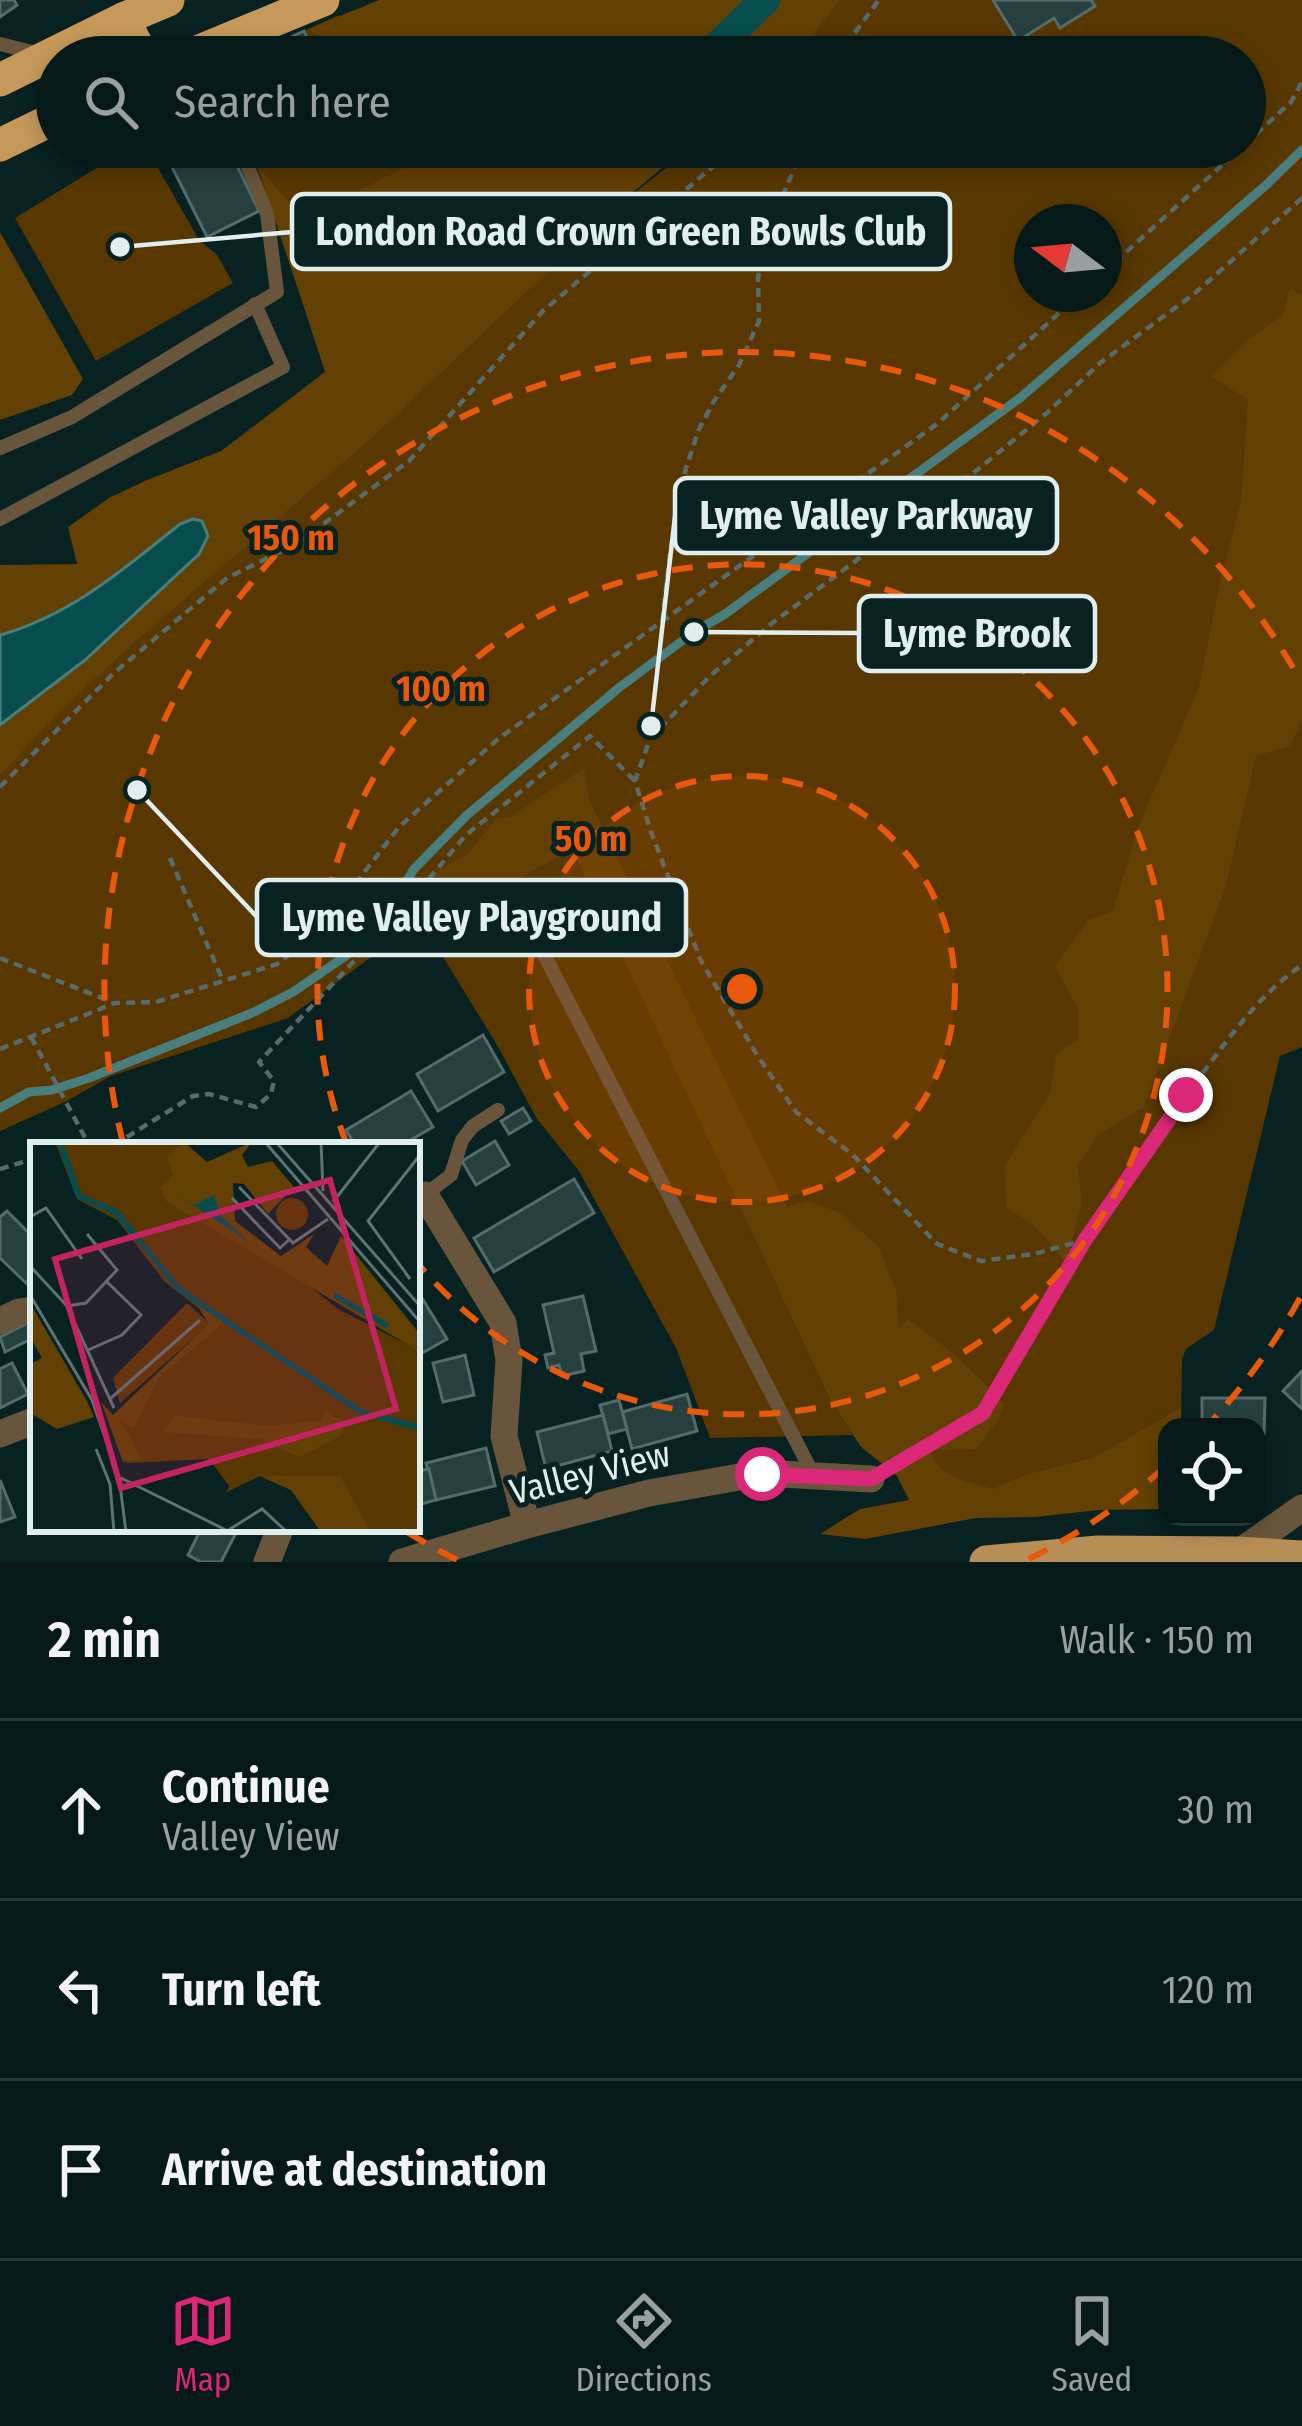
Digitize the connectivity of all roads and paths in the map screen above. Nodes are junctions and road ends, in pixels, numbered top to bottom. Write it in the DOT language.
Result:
graph roads {
  1 [pos="168,0"];
  2 [pos="322,0"];
  3 [pos="879,0"];
  4 [pos="123,19"];
  5 [pos="87,36"];
  6 [pos="132,36"];
  7 [pos="237,36"];
  8 [pos="852,36"];
  9 [pos="0,44"];
  10 [pos="36,54"];
  11 [pos="36,61"];
  12 [pos="0,80"];
  13 [pos="1302,82"];
  14 [pos="1266,126"];
  15 [pos="36,127"];
  16 [pos="0,145"];
  17 [pos="248,168"];
  18 [pos="711,168"];
  19 [pos="796,168"];
  20 [pos="1220,168"];
  21 [pos="1302,198"];
  22 [pos="1122,256"];
  23 [pos="255,304"];
  24 [pos="1060,312"];
  25 [pos="0,448"];
  26 [pos="0,518"];
  27 [pos="662,622"];
  28 [pos="635,781"];
  29 [pos="0,788"];
  30 [pos="170,858"];
  31 [pos="540,895"];
  32 [pos="522,912"];
  33 [pos="496,920"];
  34 [pos="0,958"];
  35 [pos="1302,965"];
  36 [pos="223,981"];
  37 [pos="115,1003"];
  38 [pos="32,1037"];
  39 [pos="0,1049"];
  40 [pos="498,1110"];
  41 [pos="87,1142"];
  42 [pos="119,1142"];
  43 [pos="30,1160"];
  44 [pos="0,1169"];
  45 [pos="421,1197"];
  46 [pos="1085,1240"];
  47 [pos="30,1310"];
  48 [pos="0,1321"];
  49 [pos="30,1422"];
  50 [pos="0,1434"];
  51 [pos="814,1476"];
  52 [pos="871,1479"];
  53 [pos="1302,1508"];
  54 [pos="527,1525"];
  55 [pos="279,1532"];
  56 [pos="1238,1553"];
  57 [pos="1302,1557"];
  58 [pos="267,1562"];
  59 [pos="402,1562"];
  60 [pos="986,1562"];
  1 -- 4 [label="highway"];
  2 -- 7 [label="highway"];
  3 -- 8 [label="path"];
  4 -- 5 [label="highway"];
  4 -- 6 [label="highway"];
  9 -- 10 [label="lane"];
  11 -- 12 [label="highway"];
  13 -- 14 [label="path"];
  15 -- 16 [label="highway"];
  17 -- 23 [label="lane"];
  18 -- 29 [label="path"];
  19 -- 27 [label="path"];
  20 -- 22 [label="path"];
  21 -- 28 [label="path"];
  23 -- 25 [label="lane"];
  23 -- 26 [label="lane"];
  24 -- 27 [label="path"];
  27 -- 36 [label="path"];
  28 -- 42 [label="path"];
  28 -- 46 [label="path"];
  30 -- 36 [label="path"];
  31 -- 32 [label="lane"];
  32 -- 33 [label="lane"];
  32 -- 51 [label="lane"];
  34 -- 37 [label="path"];
  35 -- 46 [label="path"];
  36 -- 37 [label="path"];
  37 -- 38 [label="path"];
  38 -- 39 [label="path"];
  38 -- 41 [label="path"];
  40 -- 45 [label="lane"];
  43 -- 44 [label="path"];
  45 -- 54 [label="street"];
  46 -- 52 [label="path"];
  47 -- 48 [label="street"];
  49 -- 50 [label="street"];
  51 -- 52 [label="street, Valley View"];
  51 -- 54 [label="street, Valley View"];
  53 -- 56 [label="street"];
  54 -- 59 [label="street, Valley View"];
  55 -- 58 [label="street"];
  56 -- 57 [label="main road"];
  56 -- 60 [label="main road"];
}
